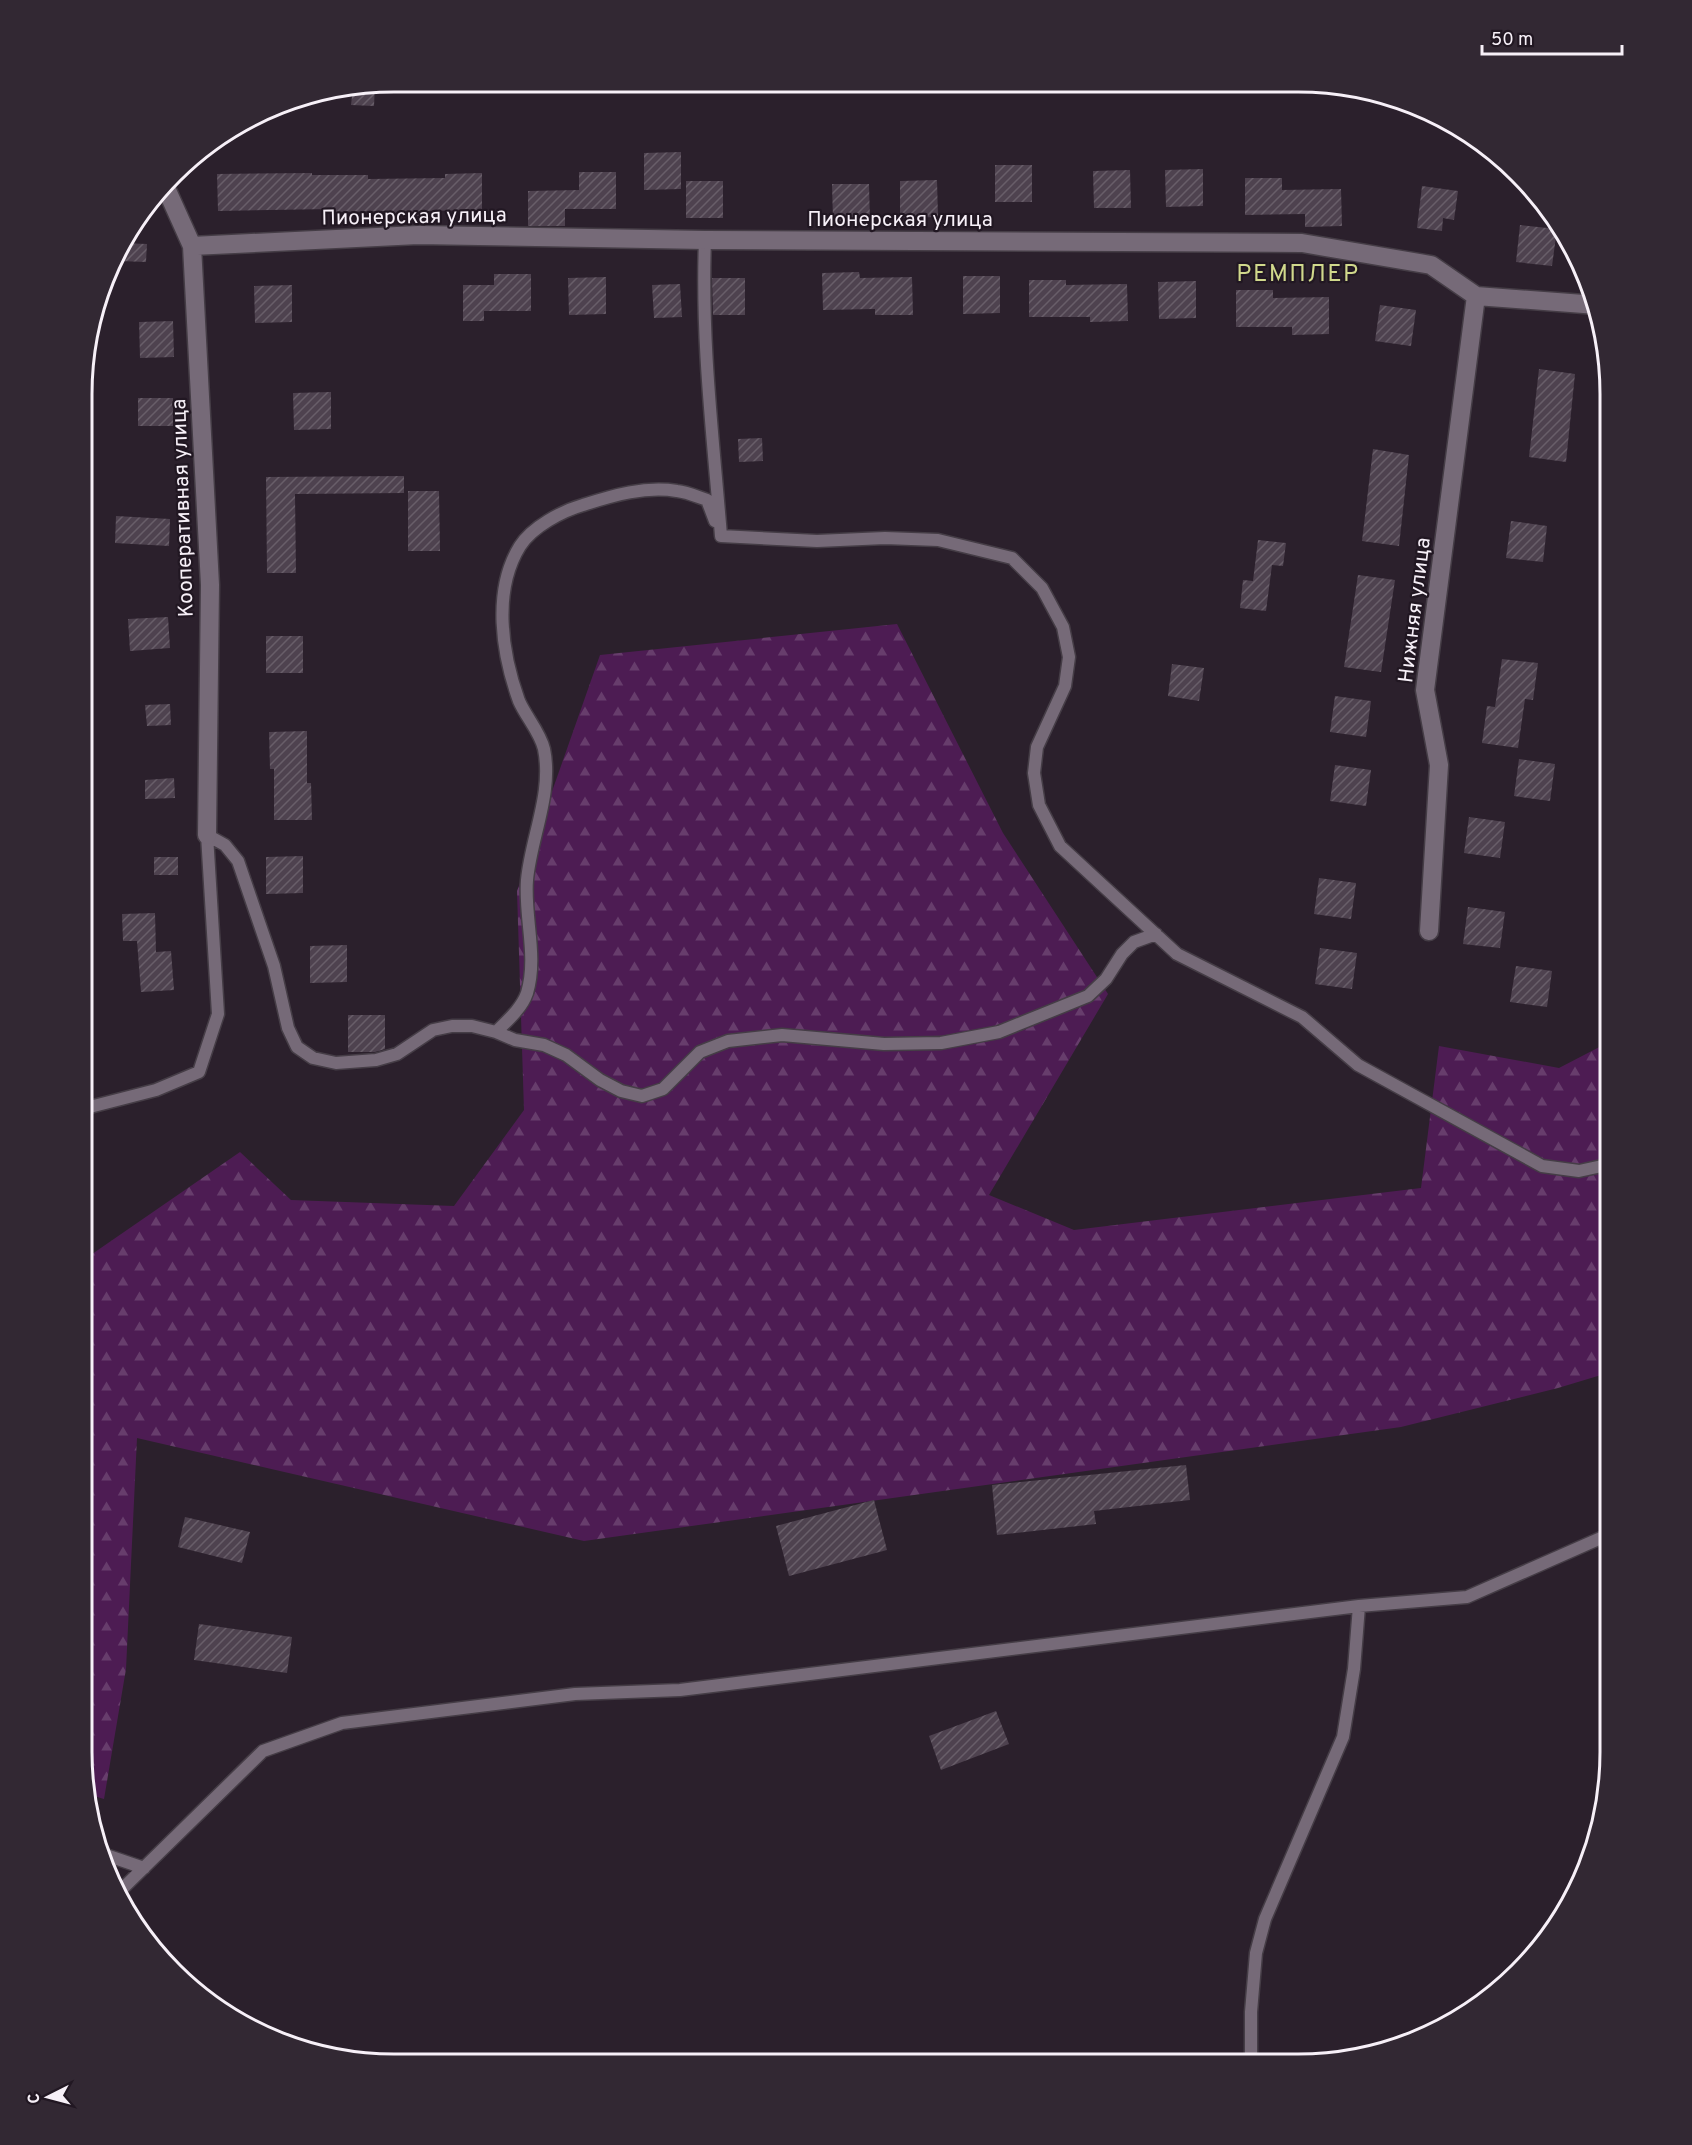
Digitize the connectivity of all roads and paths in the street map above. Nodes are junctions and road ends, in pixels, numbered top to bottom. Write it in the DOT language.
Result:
graph roads {
  1 [pos="168,192"];
  2 [pos="705,240"];
  3 [pos="192,246"];
  4 [pos="1476,296"];
  5 [pos="1587,304"];
  6 [pos="721,536"];
  7 [pos="207,835"];
  8 [pos="1429,931"];
  9 [pos="1156,934"];
  10 [pos="496,1032"];
  11 [pos="92,1106"];
  12 [pos="1600,1166"];
  13 [pos="1600,1538"];
  14 [pos="1359,1606"];
  15 [pos="111,1857"];
  16 [pos="144,1868"];
  17 [pos="124,1887"];
  18 [pos="1251,2054"];
  1 -- 3 [label="street, Кооперативная улица"];
  2 -- 3 [label="street, Пионерская улица"];
  2 -- 4 [label="street, Пионерская улица"];
  2 -- 6 [label="lane"];
  3 -- 7 [label="street, Кооперативная улица"];
  4 -- 5 [label="street"];
  4 -- 8 [label="street, Нижняя улица"];
  6 -- 9 [label="lane"];
  6 -- 10 [label="lane"];
  7 -- 10 [label="lane"];
  7 -- 11 [label="lane"];
  9 -- 10 [label="lane"];
  9 -- 12 [label="lane"];
  13 -- 14 [label="lane"];
  14 -- 16 [label="lane"];
  14 -- 18 [label="lane"];
  15 -- 16 [label="lane"];
  16 -- 17 [label="lane"];
}
